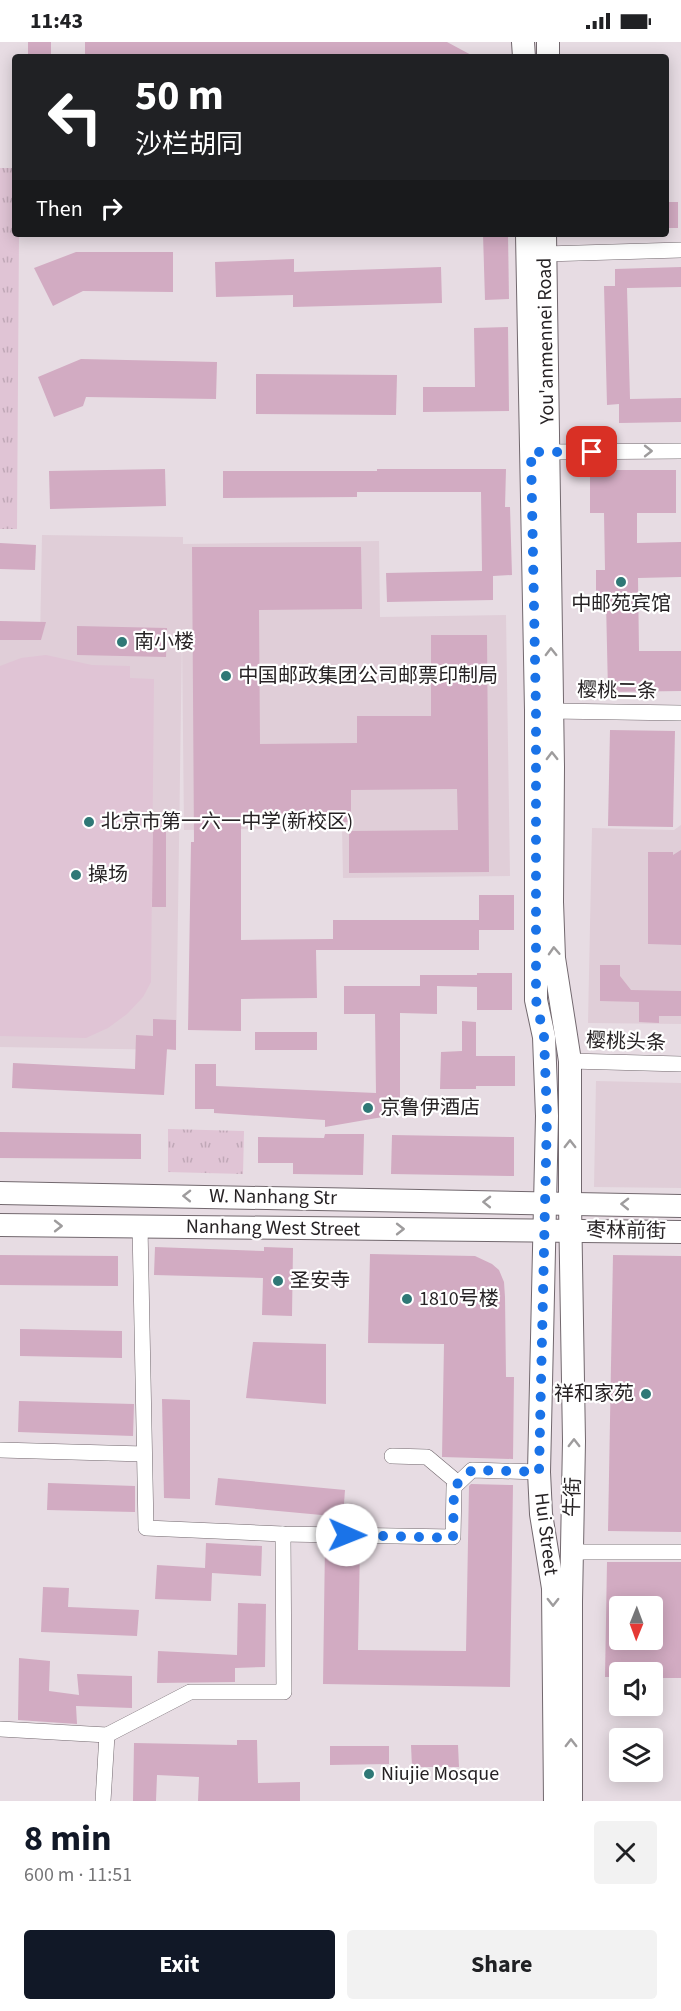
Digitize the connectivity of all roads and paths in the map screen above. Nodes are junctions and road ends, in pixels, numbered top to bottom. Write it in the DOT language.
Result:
graph roads {
  1 [pos="527,237"];
  2 [pos="545,244"];
  3 [pos="681,250"];
  4 [pos="681,451"];
  5 [pos="539,452"];
  6 [pos="544,710"];
  7 [pos="681,713"];
  8 [pos="570,1061"];
  9 [pos="681,1064"];
  10 [pos="0,1193"];
  11 [pos="546,1203"];
  12 [pos="570,1203"];
  13 [pos="681,1206"];
  14 [pos="0,1225"];
  15 [pos="140,1226"];
  16 [pos="546,1230"];
  17 [pos="570,1230"];
  18 [pos="681,1232"];
  19 [pos="0,1450"];
  20 [pos="144,1454"];
  21 [pos="392,1456"];
  22 [pos="539,1472"];
  23 [pos="458,1483"];
  24 [pos="283,1534"];
  25 [pos="571,1551"];
  26 [pos="681,1552"];
  27 [pos="0,1729"];
  28 [pos="107,1735"];
  29 [pos="103,1801"];
  30 [pos="555,1801"];
  31 [pos="571,1801"];
  1 -- 5 [label="main road, You'anmennei Road"];
  2 -- 3 [label="street"];
  2 -- 5 [label="main road, You'anmennei Road"];
  5 -- 4 [label="street, one-way"];
  5 -- 6 [label="main road, You'anmennei Road"];
  6 -- 7 [label="street, 樱桃二条"];
  8 -- 6 [label="main road, You'anmennei Road, one-way"];
  6 -- 11 [label="main road, You'anmennei Road"];
  8 -- 9 [label="street, 樱桃头条"];
  12 -- 8 [label="main road, You'anmennei Road, one-way"];
  11 -- 10 [label="main road, W. Nanhang Str, one-way"];
  11 -- 12 [label="main road, W. Nanhang Str"];
  11 -- 16 [label="main road, Hui Street"];
  13 -- 12 [label="main road, W. Nanhang Str, one-way"];
  12 -- 17 [label="main road, 牛街"];
  14 -- 15 [label="main road, Nanhang West Street, one-way"];
  15 -- 16 [label="main road, Nanhang West Street, one-way"];
  15 -- 20 [label="street"];
  16 -- 17 [label="main road, Nanhang West Street"];
  16 -- 22 [label="main road, Hui Street"];
  17 -- 18 [label="main road, 枣林前街"];
  25 -- 17 [label="main road, 牛街, one-way"];
  19 -- 20 [label="street"];
  20 -- 24 [label="street"];
  21 -- 23 [label="street"];
  22 -- 23 [label="street"];
  22 -- 30 [label="main road, Hui Street, one-way"];
  23 -- 24 [label="street"];
  24 -- 28 [label="street"];
  25 -- 26 [label="street"];
  31 -- 25 [label="main road, 牛街, one-way"];
  27 -- 28 [label="street"];
  28 -- 29 [label="street"];
}
